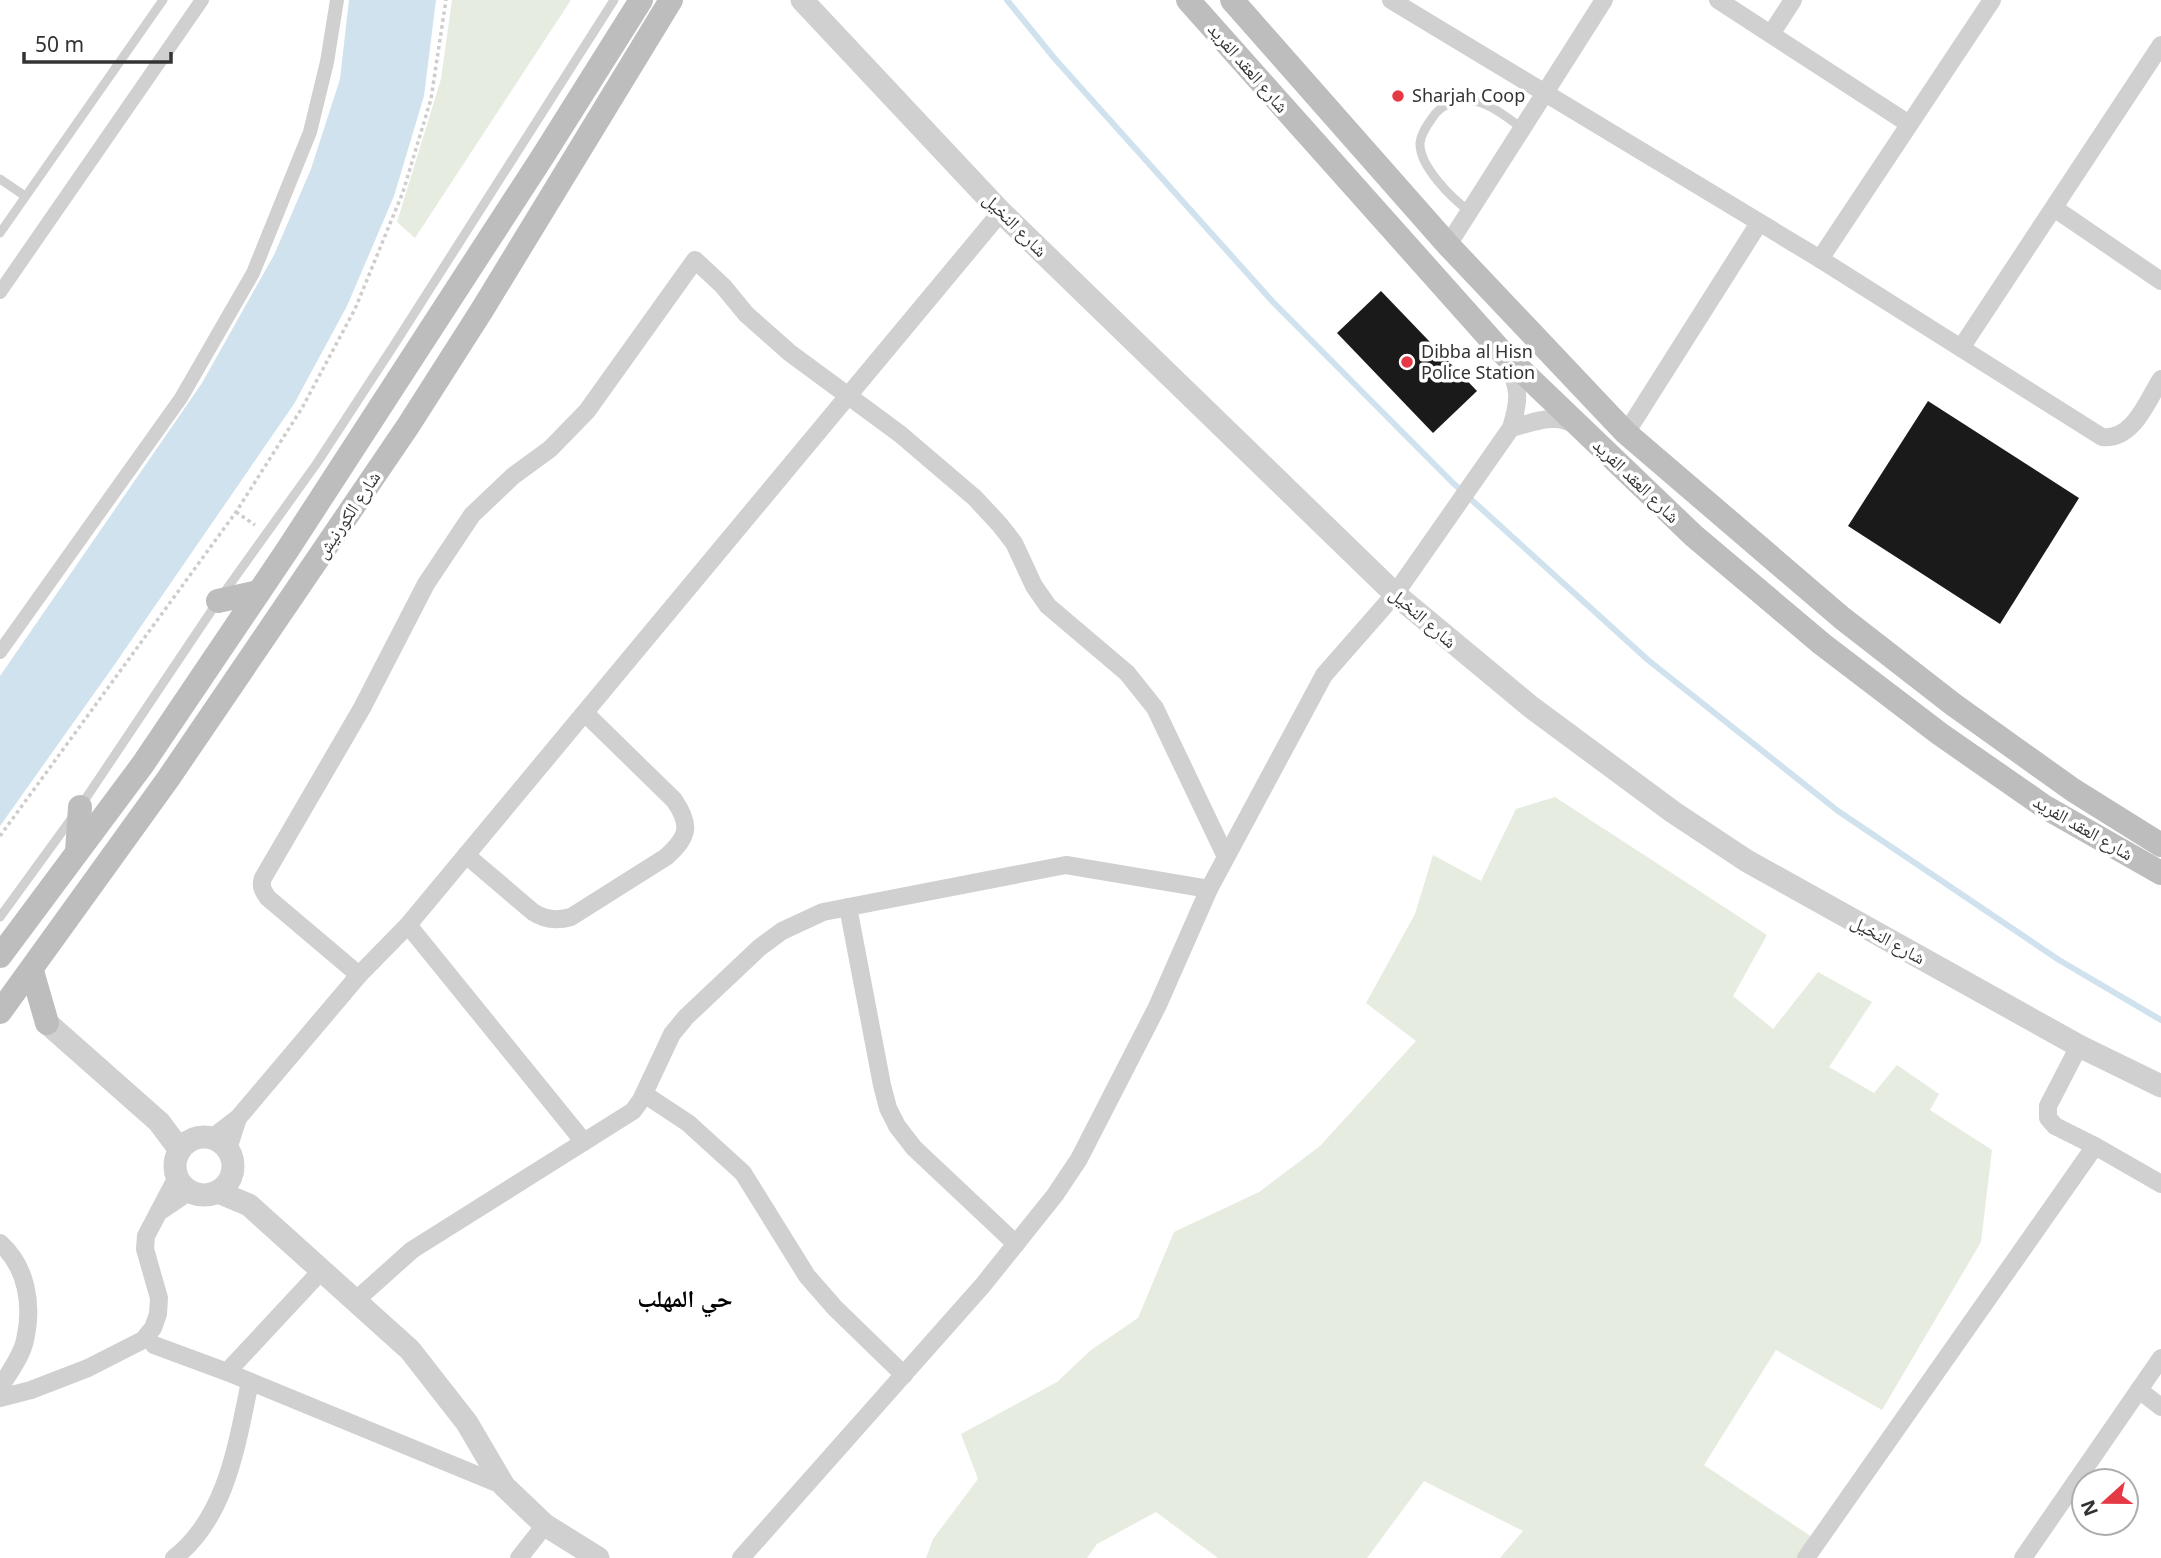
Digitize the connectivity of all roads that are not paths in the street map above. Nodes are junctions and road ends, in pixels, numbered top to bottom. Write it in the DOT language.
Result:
graph roads {
  1 [pos="163,0"];
  2 [pos="202,0"];
  3 [pos="337,0"];
  4 [pos="614,0"];
  5 [pos="641,0"];
  6 [pos="671,0"];
  7 [pos="802,0"];
  8 [pos="1188,0"];
  9 [pos="1231,0"];
  10 [pos="1604,0"];
  11 [pos="1717,0"];
  12 [pos="1793,0"];
  13 [pos="1992,0"];
  14 [pos="1397,2"];
  15 [pos="1770,34"];
  16 [pos="2161,46"];
  17 [pos="1544,93"];
  18 [pos="1909,124"];
  19 [pos="1522,128"];
  20 [pos="0,179"];
  21 [pos="25,196"];
  22 [pos="2054,208"];
  23 [pos="1001,212"];
  24 [pos="1471,212"];
  25 [pos="1759,223"];
  26 [pos="0,233"];
  27 [pos="1448,245"];
  28 [pos="1820,259"];
  29 [pos="2161,281"];
  30 [pos="0,292"];
  31 [pos="1961,348"];
  32 [pos="1500,351"];
  33 [pos="2161,379"];
  34 [pos="848,395"];
  35 [pos="1511,428"];
  36 [pos="1584,432"];
  37 [pos="1626,433"];
  38 [pos="259,592"];
  39 [pos="1395,594"];
  40 [pos="218,601"];
  41 [pos="0,652"];
  42 [pos="584,713"];
  43 [pos="80,807"];
  44 [pos="2161,845"];
  45 [pos="77,852"];
  46 [pos="466,855"];
  47 [pos="1226,856"];
  48 [pos="2161,873"];
  49 [pos="1209,889"];
  50 [pos="848,907"];
  51 [pos="0,917"];
  52 [pos="408,925"];
  53 [pos="0,956"];
  54 [pos="32,971"];
  55 [pos="359,975"];
  56 [pos="0,1014"];
  57 [pos="47,1023"];
  58 [pos="2079,1046"];
  59 [pos="2161,1086"];
  60 [pos="644,1094"];
  61 [pos="584,1142"];
  62 [pos="2095,1146"];
  63 [pos="209,1149"];
  64 [pos="184,1184"];
  65 [pos="2161,1184"];
  66 [pos="218,1192"];
  67 [pos="249,1205"];
  68 [pos="0,1244"];
  69 [pos="1016,1244"];
  70 [pos="321,1271"];
  71 [pos="355,1301"];
  72 [pos="153,1345"];
  73 [pos="2161,1357"];
  74 [pos="228,1372"];
  75 [pos="904,1375"];
  76 [pos="250,1382"];
  77 [pos="0,1388"];
  78 [pos="2138,1390"];
  79 [pos="0,1398"];
  80 [pos="2161,1407"];
  81 [pos="504,1486"];
  82 [pos="545,1525"];
  83 [pos="746,1555"];
  84 [pos="174,1558"];
  85 [pos="519,1558"];
  86 [pos="598,1558"];
  87 [pos="1806,1558"];
  88 [pos="2023,1558"];
  1 -- 21 [label="lane"];
  2 -- 30 [label="street"];
  3 -- 41 [label="street"];
  4 -- 40 [label="lane"];
  5 -- 38 [label="main road, شارع الكورنيش"];
  6 -- 54 [label="main road, شارع الكورنيش"];
  7 -- 23 [label="street, شارع النخيل"];
  8 -- 32 [label="main road, شارع العقد الفريد"];
  9 -- 27 [label="main road, شارع العقد الفريد"];
  10 -- 17 [label="street"];
  11 -- 15 [label="street"];
  12 -- 15 [label="street"];
  13 -- 18 [label="street"];
  14 -- 17 [label="street"];
  15 -- 18 [label="street"];
  16 -- 22 [label="street"];
  17 -- 19 [label="street"];
  17 -- 25 [label="street"];
  18 -- 28 [label="street"];
  19 -- 24 [label="street"];
  19 -- 24 [label="lane"];
  20 -- 21 [label="lane"];
  21 -- 26 [label="lane"];
  22 -- 29 [label="street"];
  22 -- 31 [label="street"];
  23 -- 34 [label="street"];
  23 -- 39 [label="street, شارع النخيل"];
  24 -- 27 [label="street"];
  25 -- 28 [label="street"];
  25 -- 37 [label="street"];
  27 -- 37 [label="main road, شارع العقد الفريد"];
  28 -- 31 [label="street"];
  31 -- 33 [label="street"];
  32 -- 35 [label="street"];
  32 -- 36 [label="main road, شارع العقد الفريد"];
  34 -- 42 [label="street"];
  34 -- 47 [label="street"];
  34 -- 55 [label="street"];
  35 -- 36 [label="street"];
  35 -- 39 [label="street"];
  36 -- 48 [label="main road, شارع العقد الفريد"];
  37 -- 44 [label="main road, شارع العقد الفريد"];
  38 -- 40 [label="main road"];
  38 -- 45 [label="main road, شارع الكورنيش"];
  39 -- 47 [label="street"];
  39 -- 58 [label="street, شارع النخيل"];
  40 -- 43 [label="lane"];
  42 -- 46 [label="street"];
  42 -- 46 [label="street"];
  43 -- 45 [label="main road"];
  43 -- 51 [label="lane"];
  45 -- 53 [label="main road, شارع الكورنيش"];
  46 -- 52 [label="street"];
  47 -- 49 [label="street"];
  49 -- 50 [label="street"];
  49 -- 69 [label="street"];
  50 -- 60 [label="street"];
  50 -- 69 [label="street"];
  52 -- 55 [label="street"];
  52 -- 61 [label="street"];
  54 -- 56 [label="main road, شارع الكورنيش"];
  54 -- 57 [label="main road"];
  55 -- 63 [label="street"];
  56 -- 57 [label="main road"];
  57 -- 63 [label="street"];
  58 -- 59 [label="street, شارع النخيل"];
  58 -- 62 [label="street"];
  60 -- 61 [label="street"];
  60 -- 75 [label="street"];
  61 -- 71 [label="street"];
  62 -- 65 [label="street"];
  62 -- 87 [label="street"];
  63 -- 64 [label="street"];
  63 -- 66 [label="street"];
  63 -- 67 [label="street"];
  64 -- 66 [label="street"];
  64 -- 79 [label="street"];
  66 -- 67 [label="street"];
  67 -- 70 [label="street"];
  68 -- 77 [label="street"];
  69 -- 75 [label="street"];
  70 -- 71 [label="street"];
  70 -- 74 [label="street"];
  71 -- 81 [label="street"];
  72 -- 74 [label="street"];
  73 -- 78 [label="street"];
  74 -- 76 [label="street"];
  75 -- 83 [label="street"];
  76 -- 81 [label="street"];
  76 -- 84 [label="street"];
  78 -- 80 [label="street"];
  78 -- 88 [label="street"];
  81 -- 82 [label="street"];
  82 -- 85 [label="street"];
  82 -- 86 [label="street"];
}
